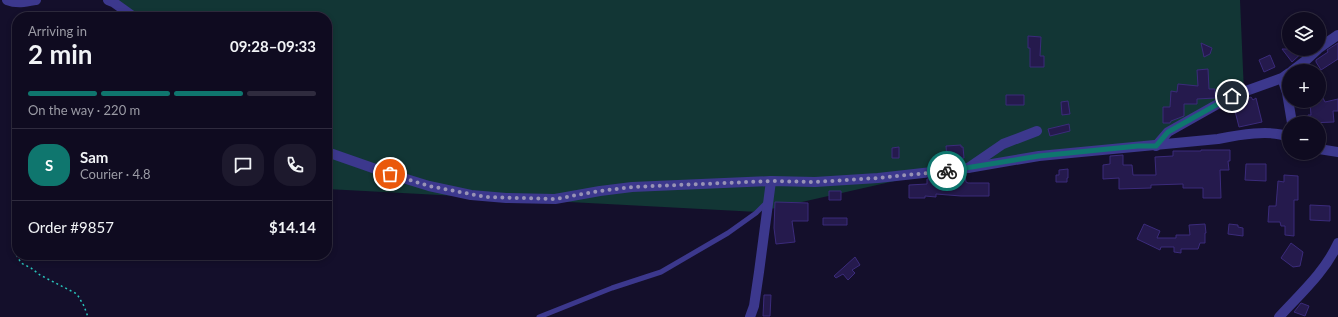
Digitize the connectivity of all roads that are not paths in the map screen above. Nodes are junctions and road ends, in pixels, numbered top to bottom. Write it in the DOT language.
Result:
graph roads {
  1 [pos="2,0"];
  2 [pos="7,0"];
  3 [pos="36,0"];
  4 [pos="108,0"];
  5 [pos="0,2"];
  6 [pos="127,12"];
  7 [pos="1338,35"];
  8 [pos="1326,43"];
  9 [pos="1310,56"];
  10 [pos="1301,64"];
  11 [pos="1282,77"];
  12 [pos="1037,131"];
  13 [pos="1282,134"];
  14 [pos="1156,146"];
  15 [pos="1326,150"];
  16 [pos="1338,152"];
  17 [pos="332,154"];
  18 [pos="968,168"];
  19 [pos="771,181"];
  20 [pos="768,201"];
  21 [pos="1338,243"];
  22 [pos="539,317"];
  23 [pos="750,317"];
  24 [pos="1279,317"];
  1 -- 5 [label="lane"];
  2 -- 3 [label="street"];
  4 -- 6 [label="street"];
  7 -- 8 [label="street"];
  9 -- 10 [label="street"];
  11 -- 14 [label="street"];
  12 -- 18 [label="street"];
  13 -- 14 [label="street"];
  14 -- 18 [label="street"];
  15 -- 16 [label="street"];
  17 -- 19 [label="street"];
  18 -- 19 [label="street"];
  19 -- 20 [label="street"];
  20 -- 22 [label="lane"];
  20 -- 23 [label="street"];
  21 -- 24 [label="street"];
}
